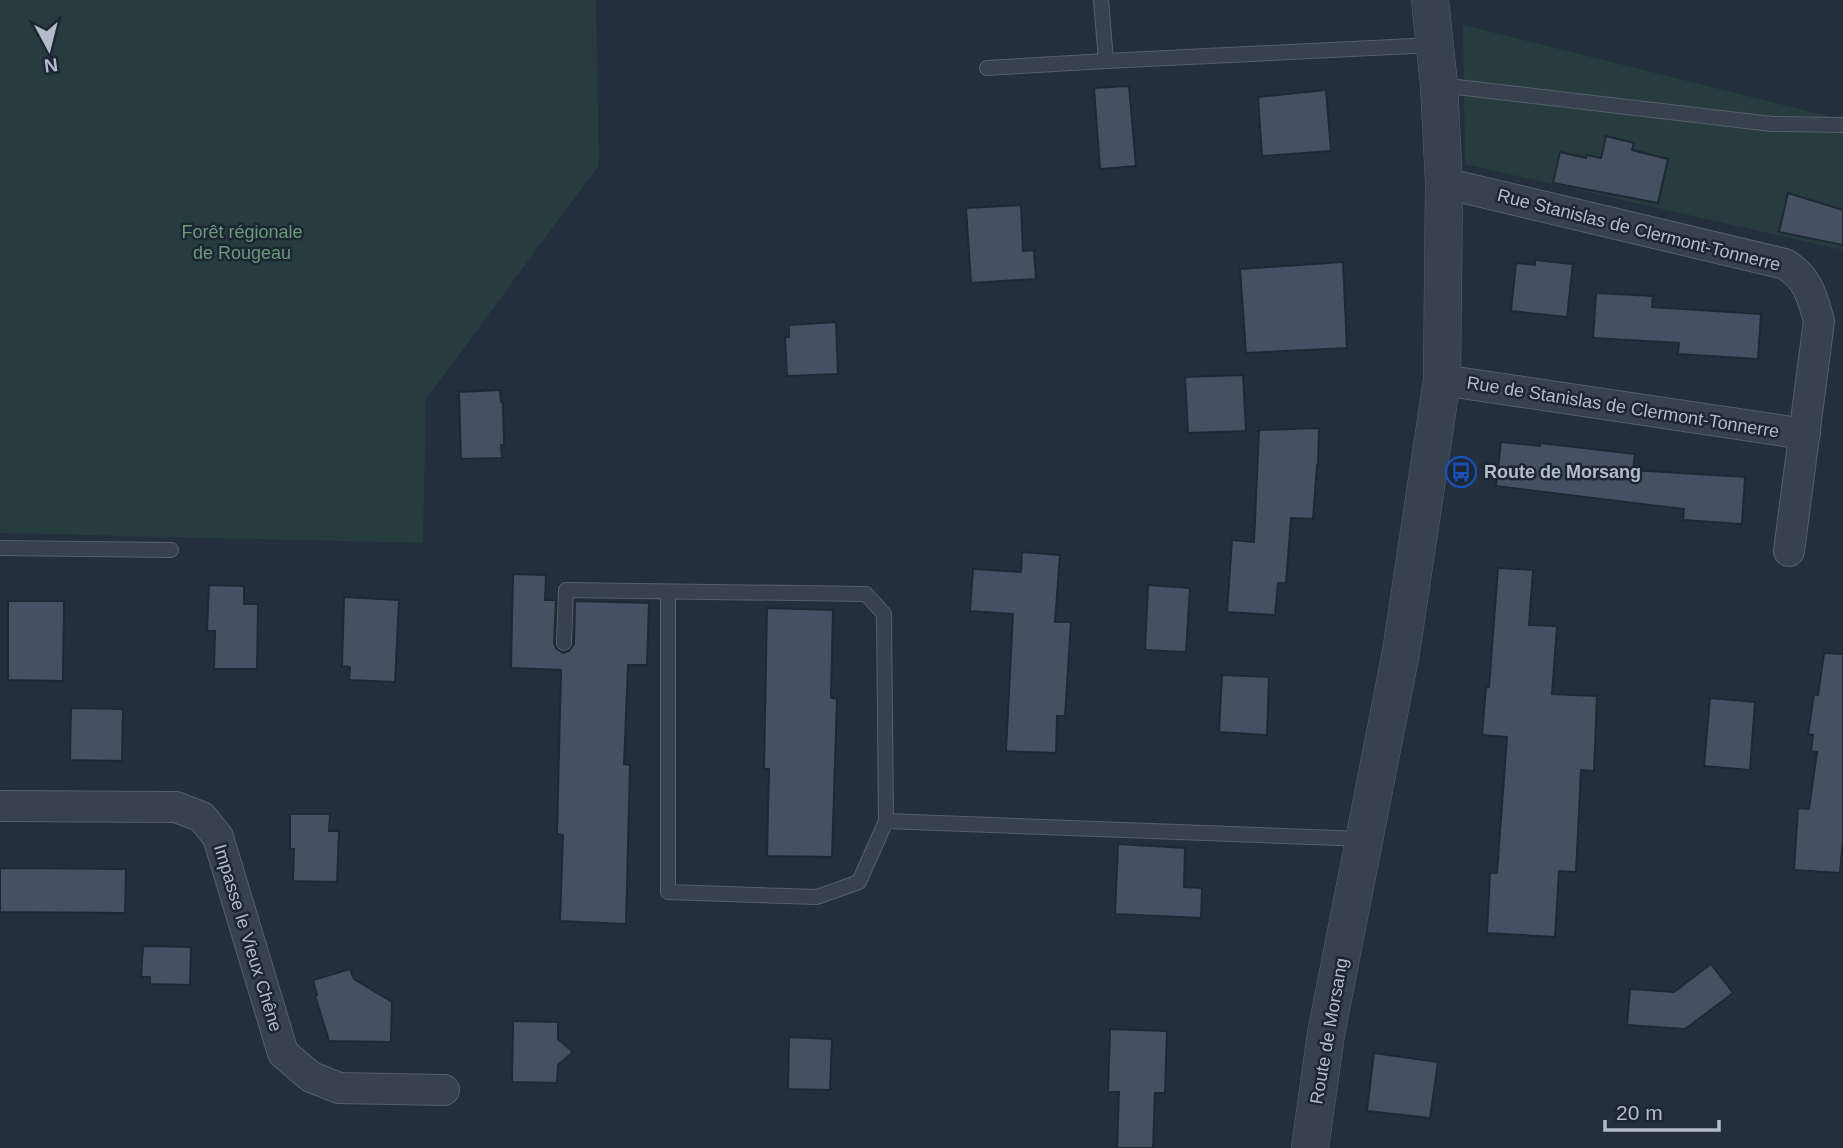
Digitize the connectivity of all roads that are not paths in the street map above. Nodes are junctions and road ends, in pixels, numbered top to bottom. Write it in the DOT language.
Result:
graph roads {
  1 [pos="1101,0"];
  2 [pos="1430,0"];
  3 [pos="1434,45"];
  4 [pos="1106,61"];
  5 [pos="988,68"];
  6 [pos="1439,85"];
  7 [pos="1843,125"];
  8 [pos="1444,183"];
  9 [pos="1442,380"];
  10 [pos="1805,434"];
  11 [pos="0,548"];
  12 [pos="171,550"];
  13 [pos="1789,551"];
  14 [pos="668,592"];
  15 [pos="564,643"];
  16 [pos="0,806"];
  17 [pos="886,821"];
  18 [pos="1366,839"];
  19 [pos="444,1090"];
  20 [pos="1310,1148"];
  1 -- 4 [label="lane"];
  2 -- 3 [label="street, Route de Morsang"];
  3 -- 4 [label="lane"];
  3 -- 6 [label="street, Route de Morsang"];
  4 -- 5 [label="lane"];
  6 -- 7 [label="lane"];
  6 -- 8 [label="street, Route de Morsang"];
  8 -- 9 [label="street, Route de Morsang"];
  8 -- 10 [label="street, Rue Stanislas de Clermont-Tonnerre"];
  9 -- 10 [label="street, Rue de Stanislas de Clermont-Tonnerre"];
  9 -- 18 [label="street, Route de Morsang"];
  10 -- 13 [label="street, Rue Stanislas de Clermont-Tonnerre"];
  11 -- 12 [label="lane"];
  14 -- 15 [label="lane"];
  14 -- 17 [label="lane"];
  14 -- 17 [label="lane"];
  16 -- 19 [label="street, Impasse le Vieux Chêne"];
  17 -- 18 [label="lane"];
  18 -- 20 [label="street, Route de Morsang"];
}
